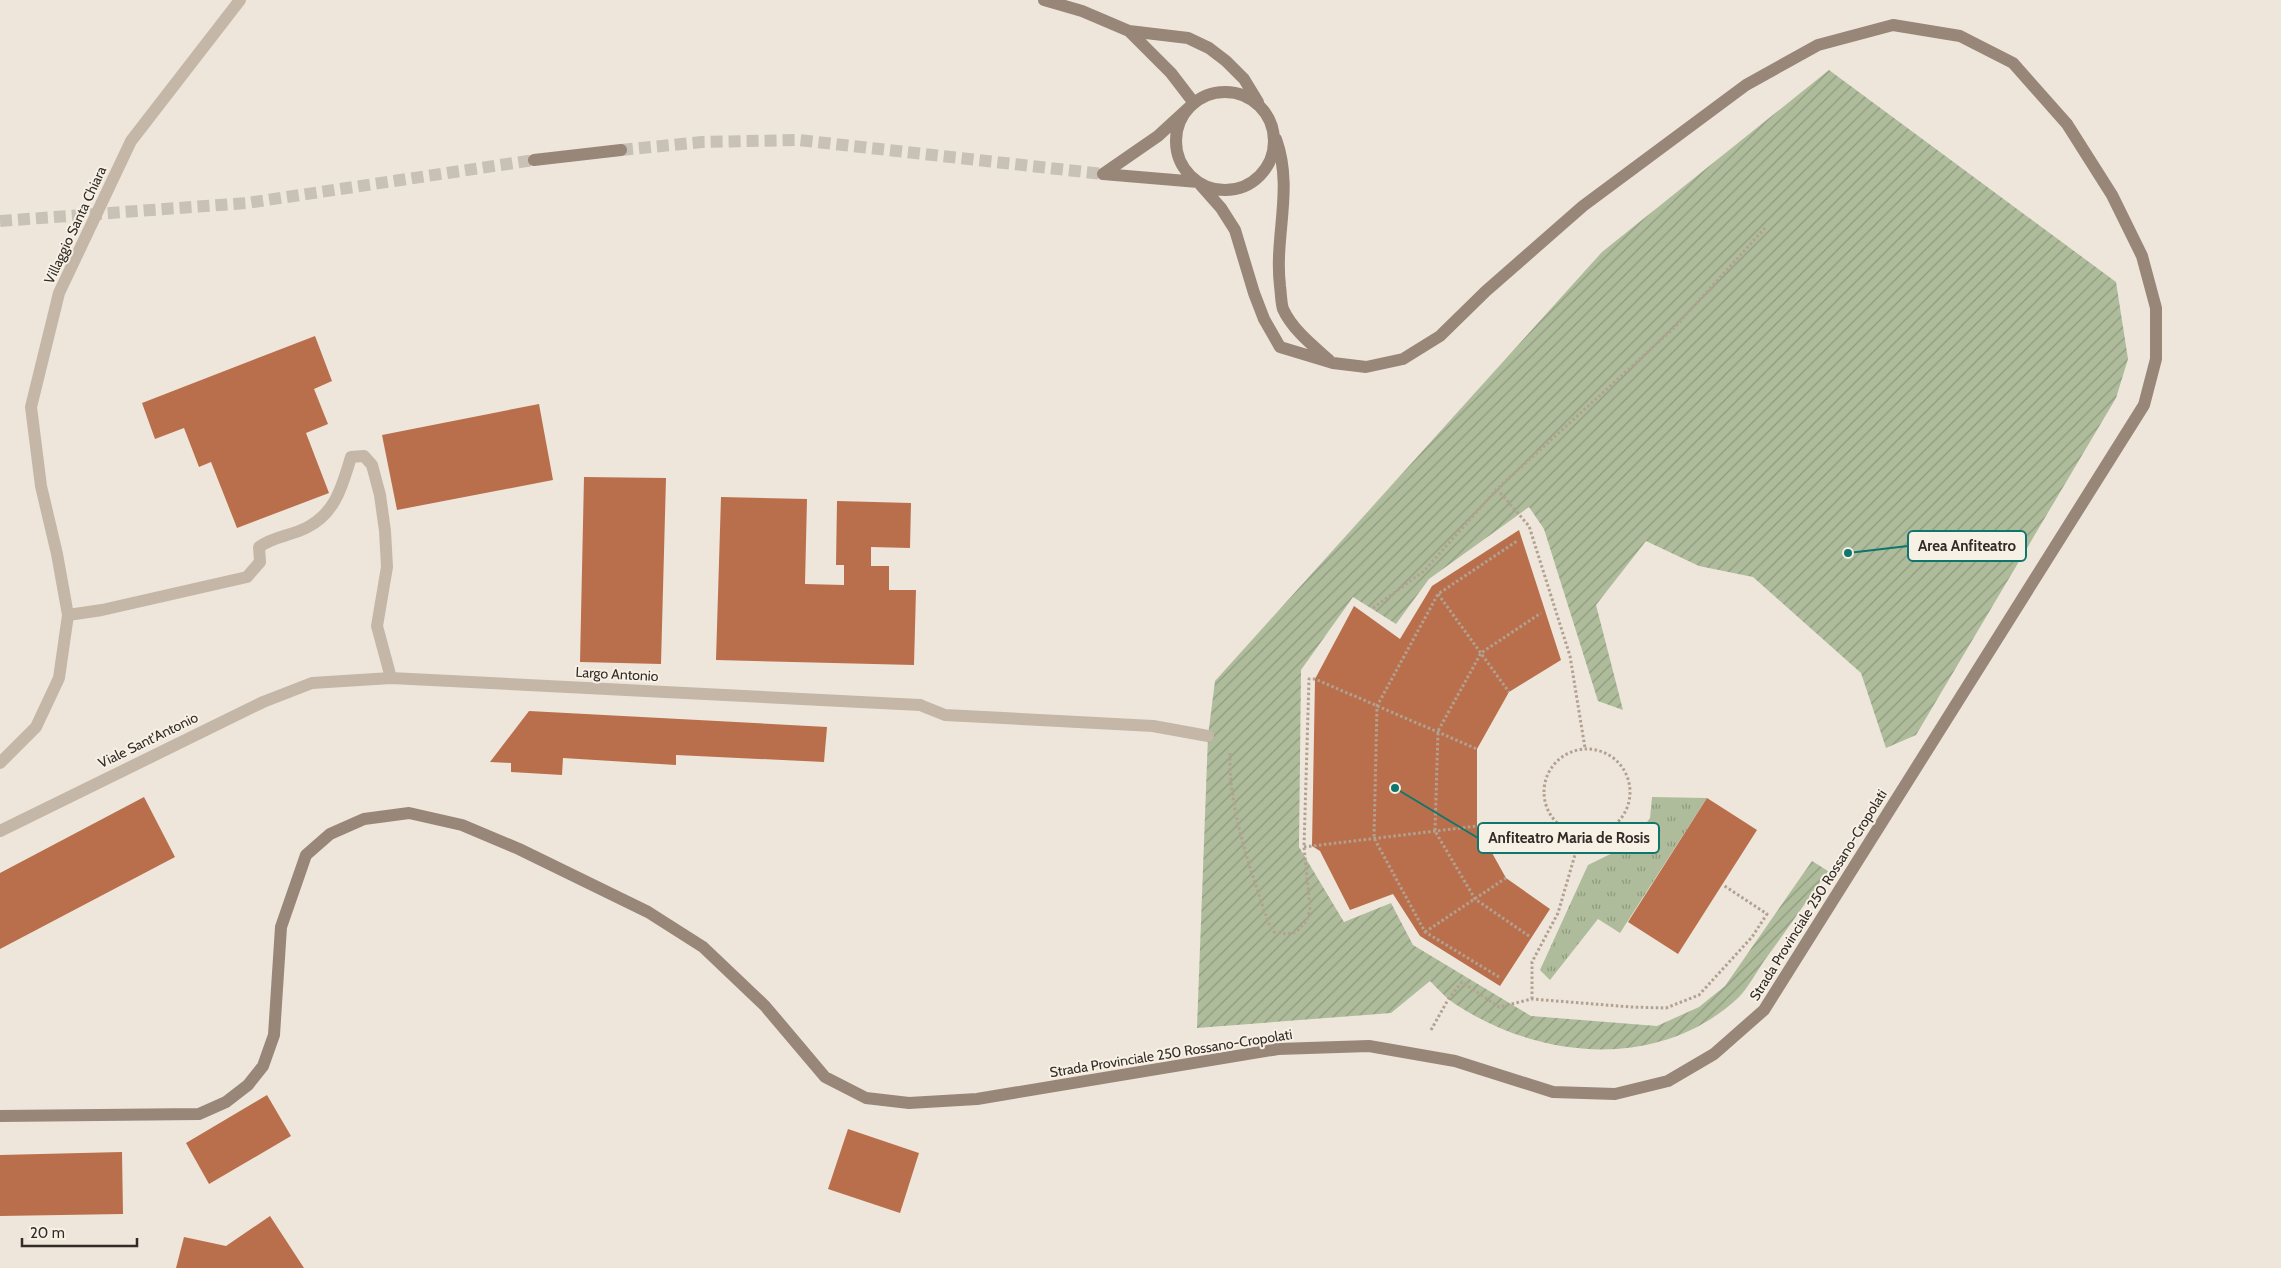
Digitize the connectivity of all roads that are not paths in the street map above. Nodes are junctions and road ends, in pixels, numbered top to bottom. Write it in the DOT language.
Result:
graph roads {
  1 [pos="240,0"];
  2 [pos="1044,0"];
  3 [pos="1129,31"];
  4 [pos="1194,103"];
  5 [pos="1270,120"];
  6 [pos="621,150"];
  7 [pos="534,160"];
  8 [pos="1198,182"];
  9 [pos="1333,363"];
  10 [pos="68,615"];
  11 [pos="391,678"];
  12 [pos="312,684"];
  13 [pos="1208,736"];
  14 [pos="0,763"];
  15 [pos="0,831"];
  16 [pos="0,1116"];
  1 -- 10 [label="street, Villaggio Santa Chiara"];
  2 -- 3 [label="main road, Strada Provinciale 250 Rossano-Cropolati"];
  3 -- 4 [label="main road, Strada Provinciale 250 Rossano-Cropolati"];
  3 -- 5 [label="main road, Strada Provinciale 250 Rossano-Cropolati"];
  4 -- 5 [label="main road, Strada Provinciale 250 Rossano-Cropolati"];
  4 -- 8 [label="main road, Strada Provinciale 250 Rossano-Cropolati"];
  4 -- 8 [label="main road"];
  5 -- 8 [label="main road, Strada Provinciale 250 Rossano-Cropolati"];
  5 -- 9 [label="main road, Strada Provinciale 250 Rossano-Cropolati"];
  6 -- 7 [label="main road"];
  8 -- 9 [label="main road, Strada Provinciale 250 Rossano-Cropolati"];
  9 -- 16 [label="main road, Strada Provinciale 250 Rossano-Cropolati"];
  10 -- 11 [label="street"];
  10 -- 14 [label="street, Villaggio Santa Chiara"];
  11 -- 12 [label="street, Largo Antonio"];
  11 -- 13 [label="street, Largo Antonio"];
  12 -- 15 [label="street, Viale Sant'Antonio"];
}
